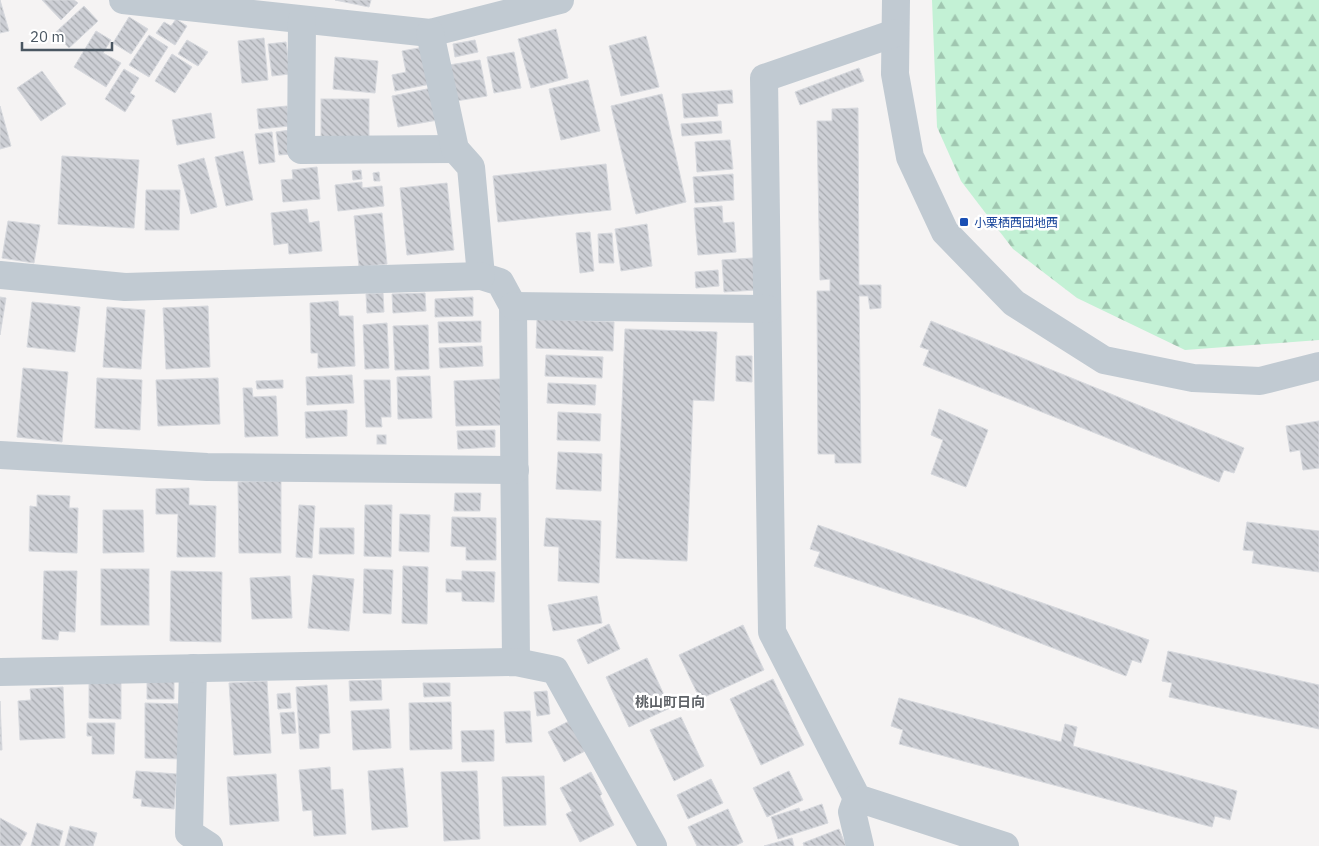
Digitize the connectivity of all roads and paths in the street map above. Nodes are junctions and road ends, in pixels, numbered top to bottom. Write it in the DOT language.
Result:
graph roads {
  1 [pos="123,0"];
  2 [pos="560,0"];
  3 [pos="896,0"];
  4 [pos="302,20"];
  5 [pos="430,33"];
  6 [pos="895,33"];
  7 [pos="455,149"];
  8 [pos="0,276"];
  9 [pos="481,276"];
  10 [pos="513,306"];
  11 [pos="768,309"];
  12 [pos="1319,366"];
  13 [pos="0,455"];
  14 [pos="515,470"];
  15 [pos="516,662"];
  16 [pos="193,668"];
  17 [pos="0,672"];
  18 [pos="857,798"];
  19 [pos="209,846"];
  20 [pos="653,846"];
  21 [pos="860,846"];
  22 [pos="1005,846"];
  1 -- 4 [label="street"];
  2 -- 5 [label="street"];
  3 -- 6 [label="street"];
  4 -- 5 [label="street"];
  4 -- 7 [label="street"];
  5 -- 7 [label="street"];
  6 -- 11 [label="street"];
  6 -- 12 [label="street"];
  7 -- 9 [label="street"];
  8 -- 9 [label="street"];
  9 -- 10 [label="street"];
  10 -- 11 [label="street"];
  10 -- 14 [label="street"];
  11 -- 18 [label="street"];
  13 -- 14 [label="street"];
  14 -- 15 [label="street"];
  15 -- 16 [label="street"];
  15 -- 20 [label="street"];
  16 -- 17 [label="street"];
  16 -- 19 [label="street"];
  18 -- 21 [label="street"];
  18 -- 22 [label="street"];
}
